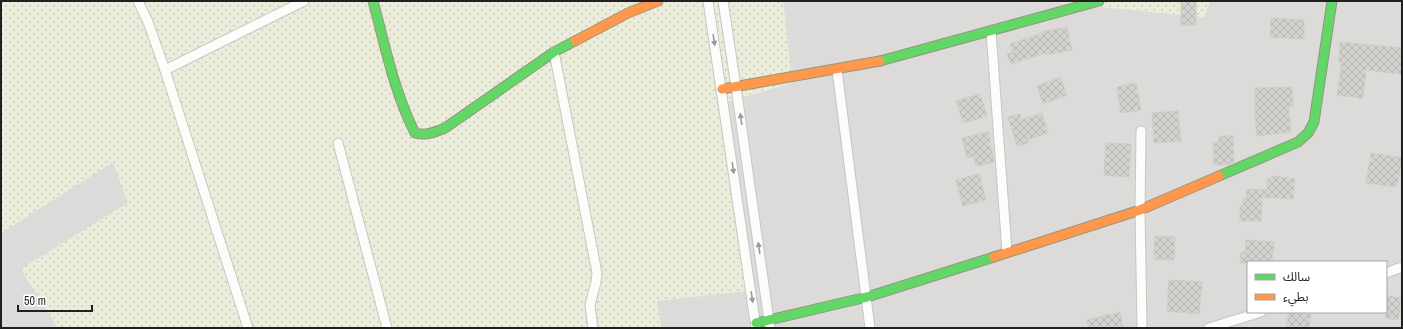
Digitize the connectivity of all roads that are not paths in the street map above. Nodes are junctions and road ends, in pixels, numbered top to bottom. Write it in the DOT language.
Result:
graph roads {
  1 [pos="138,1"];
  2 [pos="304,1"];
  3 [pos="373,1"];
  4 [pos="658,1"];
  5 [pos="708,1"];
  6 [pos="723,1"];
  7 [pos="1099,1"];
  8 [pos="1332,1"];
  9 [pos="287,5"];
  10 [pos="991,31"];
  11 [pos="554,52"];
  12 [pos="165,70"];
  13 [pos="837,70"];
  14 [pos="736,87"];
  15 [pos="722,89"];
  16 [pos="1141,132"];
  17 [pos="338,143"];
  18 [pos="1140,210"];
  19 [pos="1007,252"];
  20 [pos="1402,267"];
  21 [pos="1387,273"];
  22 [pos="866,297"];
  23 [pos="1257,313"];
  24 [pos="770,324"];
  25 [pos="756,326"];
  26 [pos="248,328"];
  27 [pos="387,328"];
  28 [pos="593,328"];
  29 [pos="870,328"];
  30 [pos="1142,328"];
  31 [pos="1209,328"];
  1 -- 12 [label="street"];
  2 -- 9 [label="street"];
  3 -- 11 [label="street"];
  4 -- 11 [label="street"];
  5 -- 15 [label="street, one-way"];
  6 -- 14 [label="street"];
  7 -- 10 [label="street"];
  8 -- 18 [label="street"];
  9 -- 12 [label="street"];
  10 -- 13 [label="street"];
  10 -- 19 [label="street"];
  11 -- 28 [label="street"];
  12 -- 26 [label="street"];
  13 -- 14 [label="street"];
  13 -- 22 [label="street"];
  14 -- 15 [label="street"];
  24 -- 14 [label="street, one-way"];
  15 -- 25 [label="street, one-way"];
  16 -- 18 [label="street"];
  17 -- 27 [label="street"];
  18 -- 19 [label="street"];
  18 -- 30 [label="street"];
  19 -- 22 [label="street"];
  20 -- 21 [label="street"];
  22 -- 24 [label="street"];
  22 -- 29 [label="street"];
  23 -- 31 [label="street"];
  24 -- 25 [label="street"];
}
